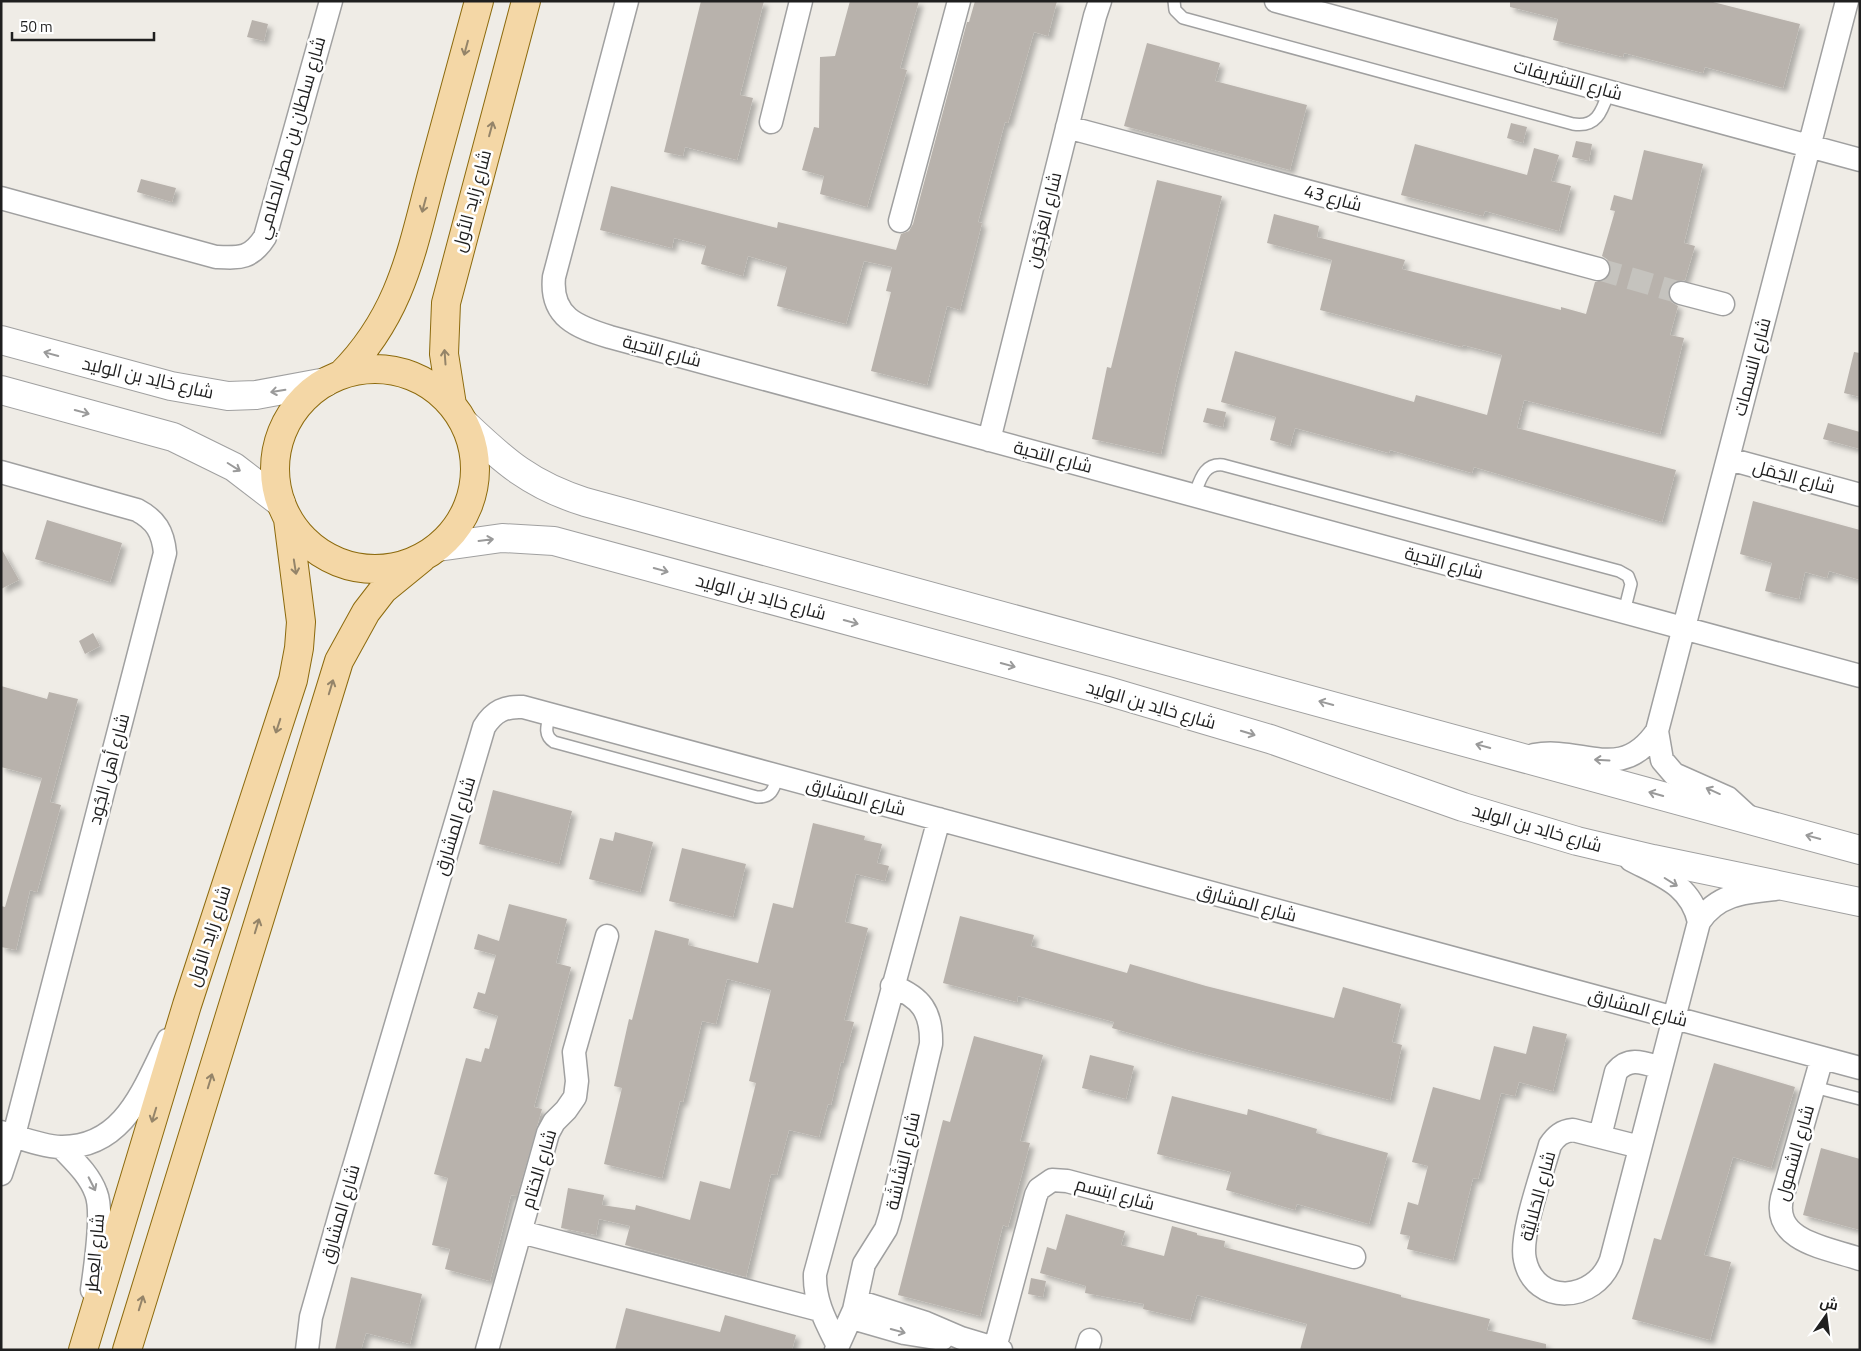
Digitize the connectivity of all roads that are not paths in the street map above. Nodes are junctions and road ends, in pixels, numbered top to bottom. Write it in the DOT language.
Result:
graph roads {
  1 [pos="331,1"];
  2 [pos="479,1"];
  3 [pos="526,1"];
  4 [pos="627,1"];
  5 [pos="801,1"];
  6 [pos="959,1"];
  7 [pos="1100,1"];
  8 [pos="1174,1"];
  9 [pos="1276,1"];
  10 [pos="1846,1"];
  11 [pos="1609,91"];
  12 [pos="771,122"];
  13 [pos="1067,126"];
  14 [pos="1810,146"];
  15 [pos="1860,160"];
  16 [pos="1,198"];
  17 [pos="900,221"];
  18 [pos="1598,269"];
  19 [pos="1682,293"];
  20 [pos="1723,304"];
  21 [pos="1,340"];
  22 [pos="333,379"];
  23 [pos="1,390"];
  24 [pos="458,414"];
  25 [pos="989,440"];
  26 [pos="1729,459"];
  27 [pos="1,472"];
  28 [pos="1860,495"];
  29 [pos="1194,496"];
  30 [pos="284,511"];
  31 [pos="429,553"];
  32 [pos="1624,612"];
  33 [pos="1684,629"];
  34 [pos="1860,676"];
  35 [pos="1657,731"];
  36 [pos="1523,757"];
  37 [pos="939,819"];
  38 [pos="1752,820"];
  39 [pos="1613,850"];
  40 [pos="1860,850"];
  41 [pos="1791,887"];
  42 [pos="1860,902"];
  43 [pos="1699,922"];
  44 [pos="607,936"];
  45 [pos="892,986"];
  46 [pos="187,1005"];
  47 [pos="1674,1018"];
  48 [pos="1822,1058"];
  49 [pos="1661,1068"];
  50 [pos="1860,1068"];
  51 [pos="1814,1087"];
  52 [pos="1860,1100"];
  53 [pos="8,1133"];
  54 [pos="1600,1136"];
  55 [pos="61,1147"];
  56 [pos="1640,1147"];
  57 [pos="1,1174"];
  58 [pos="520,1232"];
  59 [pos="1354,1257"];
  60 [pos="1860,1259"];
  61 [pos="820,1310"];
  62 [pos="854,1310"];
  63 [pos="84,1345"];
  64 [pos="837,1348"];
  65 [pos="998,1349"];
  66 [pos="127,1350"];
  67 [pos="307,1350"];
  68 [pos="488,1350"];
  1 -- 16 [label="street, شارع سلطان بن مطر الحلامي"];
  2 -- 22 [label="main road, one-way"];
  24 -- 3 [label="main road, شارع زايد الأول, one-way"];
  4 -- 25 [label="street, شارع التحية"];
  5 -- 12 [label="street"];
  6 -- 17 [label="street"];
  7 -- 13 [label="street, شارع العَرْجُون"];
  8 -- 11 [label="lane"];
  9 -- 11 [label="street, شارع التشريفات"];
  10 -- 14 [label="street, شارع النسمات"];
  11 -- 14 [label="street, شارع التشريفات"];
  13 -- 18 [label="street, شارع 43"];
  13 -- 25 [label="street, شارع العَرْجُون"];
  14 -- 15 [label="street, شارع التشريفات"];
  14 -- 26 [label="street, شارع النسمات"];
  19 -- 20 [label="street"];
  22 -- 21 [label="street, شارع خالِد بن الوليد, one-way"];
  22 -- 24 [label="main road"];
  22 -- 30 [label="main road, شارع زايد الأول"];
  23 -- 30 [label="street, one-way"];
  24 -- 31 [label="main road, شارع زايد الأول"];
  36 -- 24 [label="street, one-way"];
  25 -- 29 [label="street, شارع التحية"];
  26 -- 28 [label="street, شارع الجَمَل"];
  26 -- 33 [label="street, شارع النسمات"];
  27 -- 53 [label="street, شارع أهل الجُود"];
  29 -- 32 [label="street, شارع التحية"];
  29 -- 32 [label="lane"];
  30 -- 31 [label="main road"];
  30 -- 46 [label="main road, شارع زايد الأول, one-way"];
  31 -- 39 [label="street, شارع خالِد بن الوليد, one-way"];
  66 -- 31 [label="main road, one-way"];
  32 -- 33 [label="street, شارع التحية"];
  33 -- 34 [label="street, شارع التحية"];
  33 -- 35 [label="street, شارع النسمات"];
  35 -- 36 [label="street, شارع النسمات, one-way"];
  38 -- 35 [label="street, شارع النسمات, one-way"];
  38 -- 36 [label="street, one-way"];
  37 -- 45 [label="street, شارع البَشَاشَة"];
  37 -- 47 [label="street, شارع المشارق"];
  37 -- 67 [label="street, شارع المشارق"];
  40 -- 38 [label="street, one-way"];
  39 -- 41 [label="street, شارع خالِد بن الوليد"];
  39 -- 43 [label="street, one-way"];
  41 -- 42 [label="street, شارع خالِد بن الوليد"];
  41 -- 43 [label="street, شارع الحَلالِيَّة"];
  43 -- 47 [label="street, شارع الحَلالِيَّة"];
  44 -- 58 [label="street, شارع الختام"];
  45 -- 61 [label="street, شارع البَشَاشَة"];
  45 -- 62 [label="street, شارع البَشَاشَة"];
  46 -- 55 [label="street"];
  46 -- 63 [label="main road, شارع زايد الأول, one-way"];
  47 -- 48 [label="street, شارع المشارق"];
  47 -- 49 [label="street, شارع الحَلالِيَّة"];
  48 -- 50 [label="street, شارع المشارق"];
  48 -- 51 [label="street, شارع الشمول"];
  49 -- 54 [label="street"];
  49 -- 56 [label="street, شارع الحَلالِيَّة"];
  51 -- 52 [label="lane"];
  51 -- 60 [label="street, شارع الشمول"];
  53 -- 55 [label="street"];
  53 -- 57 [label="street, شارع أهل الجُود"];
  54 -- 56 [label="street, شارع الحَلالِيَّة"];
  54 -- 56 [label="street, شارع الحَلالِيَّة"];
  55 -- 63 [label="street, شارع العِطر, one-way"];
  58 -- 61 [label="street"];
  58 -- 68 [label="street, شارع الختام"];
  59 -- 65 [label="street, شارع ابتسم"];
  61 -- 64 [label="street, شارع البَشَاشَة"];
  62 -- 64 [label="street, شارع البَشَاشَة"];
  62 -- 65 [label="street"];
}
